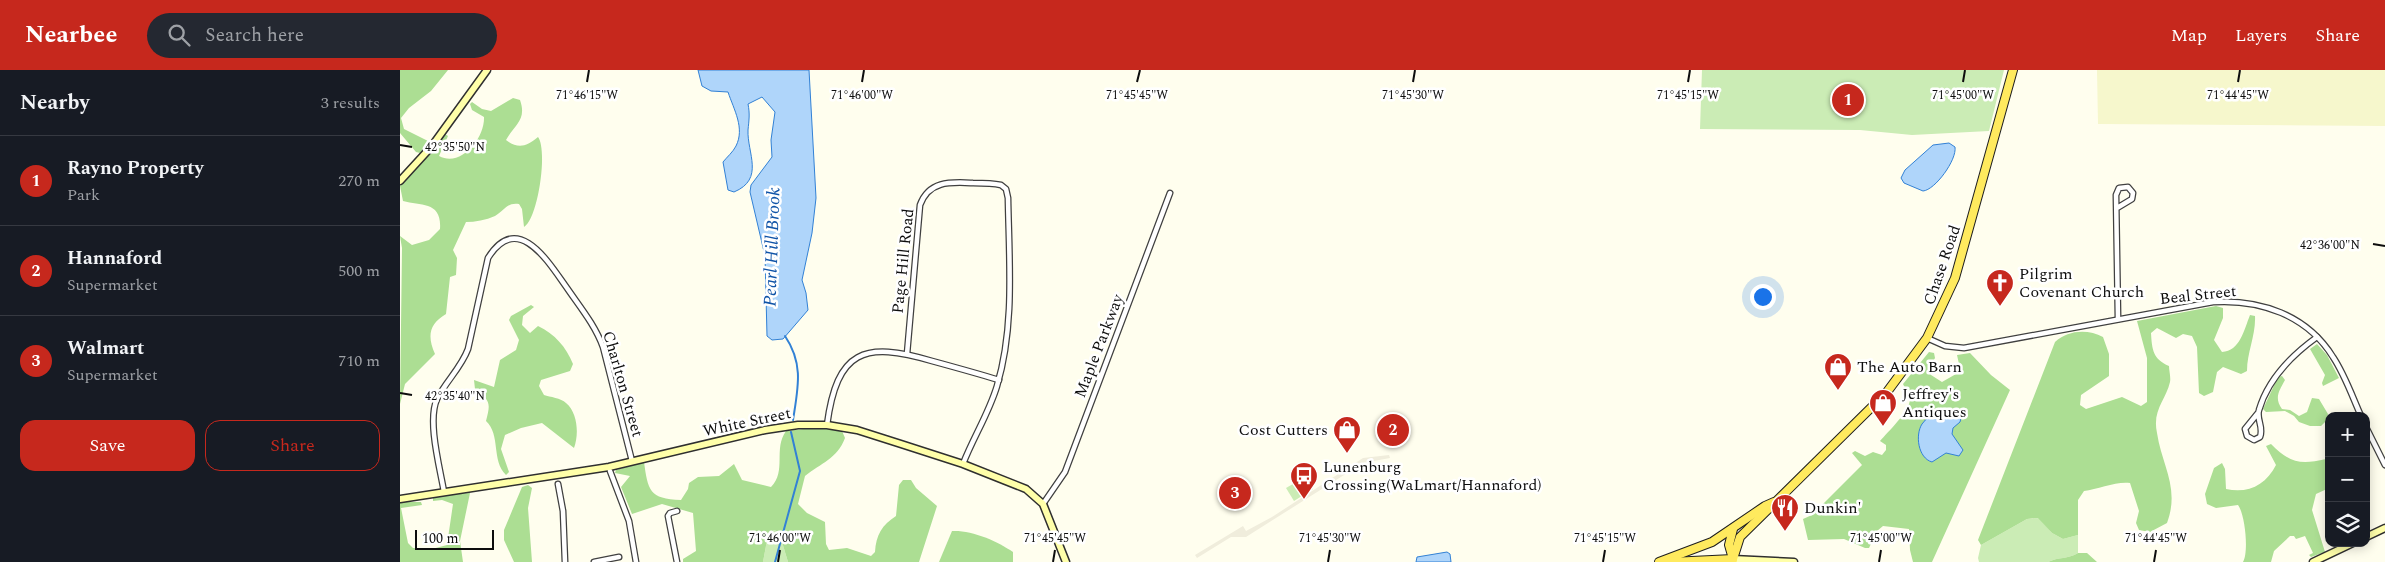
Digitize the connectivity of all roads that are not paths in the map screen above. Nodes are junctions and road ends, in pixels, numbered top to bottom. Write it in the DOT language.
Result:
graph roads {
  1 [pos="487,70"];
  2 [pos="2013,70"];
  3 [pos="400,181"];
  4 [pos="1170,194"];
  5 [pos="2117,208"];
  6 [pos="2118,319"];
  7 [pos="2317,337"];
  8 [pos="1927,338"];
  9 [pos="907,354"];
  10 [pos="998,380"];
  11 [pos="2359,412"];
  12 [pos="2258,413"];
  13 [pos="827,425"];
  14 [pos="2370,435"];
  15 [pos="632,461"];
  16 [pos="963,464"];
  17 [pos="2385,465"];
  18 [pos="610,471"];
  19 [pos="558,484"];
  20 [pos="444,492"];
  21 [pos="400,499"];
  22 [pos="1776,502"];
  23 [pos="1043,504"];
  24 [pos="677,511"];
  25 [pos="2385,528"];
  26 [pos="1733,529"];
  27 [pos="2370,535"];
  28 [pos="2344,547"];
  29 [pos="619,557"];
  30 [pos="1734,560"];
  31 [pos="565,562"];
  32 [pos="594,562"];
  33 [pos="636,562"];
  34 [pos="677,562"];
  35 [pos="1066,562"];
  36 [pos="1659,562"];
  37 [pos="1669,562"];
  38 [pos="1794,562"];
  39 [pos="2313,562"];
  1 -- 3 [label="street"];
  2 -- 8 [label="main road, Chase Road"];
  4 -- 23 [label="street, Maple Parkway"];
  5 -- 5 [label="street"];
  5 -- 6 [label="street"];
  6 -- 7 [label="street, Beal Street"];
  6 -- 8 [label="street, Beal Street"];
  7 -- 11 [label="street, Beal Street"];
  7 -- 12 [label="street"];
  8 -- 22 [label="main road, Chase Road"];
  9 -- 10 [label="street"];
  9 -- 10 [label="street, Page Hill Road"];
  9 -- 13 [label="street"];
  10 -- 16 [label="street"];
  12 -- 12 [label="street"];
  13 -- 15 [label="street, White Street"];
  13 -- 16 [label="street, White Street"];
  14 -- 17 [label="street"];
  15 -- 20 [label="street, White Street"];
  15 -- 20 [label="street, Charlton Street"];
  16 -- 23 [label="street, White Street"];
  18 -- 33 [label="street"];
  19 -- 31 [label="street"];
  20 -- 21 [label="street, White Street"];
  22 -- 26 [label="main road, Chase Road"];
  22 -- 30 [label="main road, Chase Road"];
  23 -- 35 [label="street, White Street"];
  24 -- 34 [label="street"];
  25 -- 27 [label="street"];
  26 -- 30 [label="main road"];
  26 -- 36 [label="main road, Chase Road"];
  28 -- 39 [label="street"];
  29 -- 32 [label="street"];
  30 -- 37 [label="main road"];
  30 -- 38 [label="street"];
}
